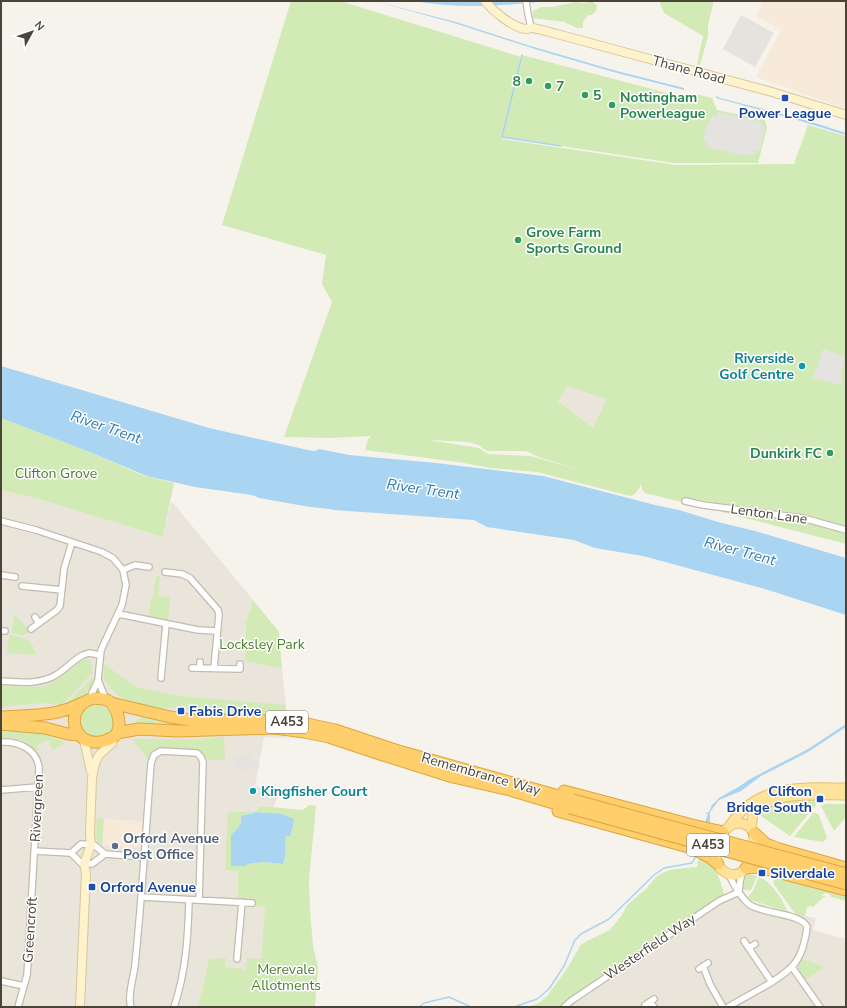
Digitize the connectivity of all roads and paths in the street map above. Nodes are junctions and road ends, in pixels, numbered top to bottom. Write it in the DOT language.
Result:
graph roads {
  1 [pos="486,1"];
  2 [pos="526,1"];
  3 [pos="531,28"];
  4 [pos="846,115"];
  5 [pos="688,501"];
  6 [pos="1,521"];
  7 [pos="846,530"];
  8 [pos="72,542"];
  9 [pos="145,568"];
  10 [pos="123,570"];
  11 [pos="165,572"];
  12 [pos="1,575"];
  13 [pos="15,577"];
  14 [pos="22,586"];
  15 [pos="62,590"];
  16 [pos="118,614"];
  17 [pos="35,618"];
  18 [pos="39,623"];
  19 [pos="166,624"];
  20 [pos="31,629"];
  21 [pos="218,631"];
  22 [pos="100,655"];
  23 [pos="200,662"];
  24 [pos="240,664"];
  25 [pos="192,668"];
  26 [pos="200,668"];
  27 [pos="214,668"];
  28 [pos="160,674"];
  29 [pos="98,680"];
  30 [pos="1,681"];
  31 [pos="86,701"];
  32 [pos="109,702"];
  33 [pos="1,718"];
  34 [pos="1,724"];
  35 [pos="116,735"];
  36 [pos="82,738"];
  37 [pos="1,742"];
  38 [pos="455,772"];
  39 [pos="92,778"];
  40 [pos="38,787"];
  41 [pos="846,788"];
  42 [pos="1,790"];
  43 [pos="846,795"];
  44 [pos="571,804"];
  45 [pos="726,828"];
  46 [pos="753,831"];
  47 [pos="90,845"];
  48 [pos="34,851"];
  49 [pos="71,853"];
  50 [pos="105,854"];
  51 [pos="144,857"];
  52 [pos="84,864"];
  53 [pos="718,864"];
  54 [pos="846,868"];
  55 [pos="744,870"];
  56 [pos="729,874"];
  57 [pos="846,874"];
  58 [pos="846,884"];
  59 [pos="846,891"];
  60 [pos="740,892"];
  61 [pos="141,897"];
  62 [pos="189,900"];
  63 [pos="199,900"];
  64 [pos="242,902"];
  65 [pos="252,903"];
  66 [pos="744,941"];
  67 [pos="755,944"];
  68 [pos="749,948"];
  69 [pos="237,960"];
  70 [pos="708,963"];
  71 [pos="792,967"];
  72 [pos="1,981"];
  73 [pos="771,981"];
  74 [pos="24,986"];
  75 [pos="650,1002"];
  76 [pos="817,1006"];
  77 [pos="18,1007"];
  78 [pos="80,1007"];
  79 [pos="131,1007"];
  80 [pos="174,1007"];
  81 [pos="564,1007"];
  82 [pos="654,1007"];
  83 [pos="723,1007"];
  84 [pos="728,1007"];
  1 -- 3 [label="street, Thane Road"];
  2 -- 3 [label="street"];
  3 -- 4 [label="street, Thane Road"];
  5 -- 7 [label="street, Lenton Lane"];
  6 -- 8 [label="street"];
  8 -- 10 [label="street"];
  8 -- 15 [label="street"];
  9 -- 10 [label="street"];
  10 -- 16 [label="street"];
  11 -- 21 [label="street"];
  12 -- 13 [label="street"];
  14 -- 15 [label="street"];
  15 -- 18 [label="street"];
  16 -- 19 [label="street"];
  16 -- 22 [label="street"];
  17 -- 18 [label="street"];
  18 -- 20 [label="street"];
  19 -- 21 [label="street"];
  19 -- 28 [label="street"];
  21 -- 27 [label="street"];
  22 -- 29 [label="street"];
  22 -- 30 [label="street"];
  23 -- 26 [label="street"];
  24 -- 27 [label="street"];
  25 -- 26 [label="street"];
  26 -- 27 [label="street"];
  29 -- 31 [label="street"];
  29 -- 32 [label="street"];
  31 -- 32 [label="highway"];
  31 -- 33 [label="highway"];
  31 -- 36 [label="highway"];
  32 -- 35 [label="highway"];
  32 -- 38 [label="highway, Remembrance Way / A453"];
  34 -- 36 [label="highway"];
  35 -- 36 [label="highway"];
  35 -- 38 [label="highway, Remembrance Way / A453"];
  35 -- 39 [label="street"];
  36 -- 39 [label="street"];
  37 -- 40 [label="street, Rivergreen"];
  38 -- 44 [label="highway, Remembrance Way / A453"];
  38 -- 45 [label="highway"];
  38 -- 53 [label="highway"];
  39 -- 47 [label="street"];
  40 -- 42 [label="street"];
  40 -- 48 [label="street, Rivergreen"];
  41 -- 45 [label="main road, A453"];
  43 -- 46 [label="main road"];
  44 -- 57 [label="highway, Remembrance Way / A453, bridge"];
  44 -- 58 [label="highway, Remembrance Way / A453, bridge"];
  45 -- 46 [label="main road, A453"];
  45 -- 53 [label="main road, A453"];
  46 -- 54 [label="highway"];
  46 -- 55 [label="main road"];
  47 -- 49 [label="street"];
  47 -- 50 [label="street"];
  47 -- 52 [label="street"];
  48 -- 49 [label="street"];
  48 -- 74 [label="street, Greencroft"];
  49 -- 52 [label="street"];
  50 -- 51 [label="street"];
  50 -- 52 [label="street"];
  51 -- 61 [label="street"];
  51 -- 63 [label="street"];
  52 -- 78 [label="street"];
  53 -- 56 [label="main road, A453"];
  55 -- 56 [label="main road, A453"];
  55 -- 59 [label="highway"];
  55 -- 60 [label="street"];
  56 -- 60 [label="street"];
  60 -- 71 [label="street"];
  60 -- 81 [label="street, Westerfield Way"];
  61 -- 62 [label="street"];
  61 -- 79 [label="street"];
  62 -- 63 [label="street"];
  62 -- 80 [label="street"];
  63 -- 64 [label="street"];
  64 -- 65 [label="street"];
  64 -- 69 [label="street"];
  66 -- 68 [label="street"];
  67 -- 68 [label="street"];
  68 -- 73 [label="street"];
  70 -- 83 [label="street"];
  71 -- 73 [label="street"];
  71 -- 76 [label="street"];
  72 -- 74 [label="street"];
  73 -- 84 [label="street"];
  74 -- 77 [label="street, Greencroft"];
  75 -- 82 [label="street"];
}
